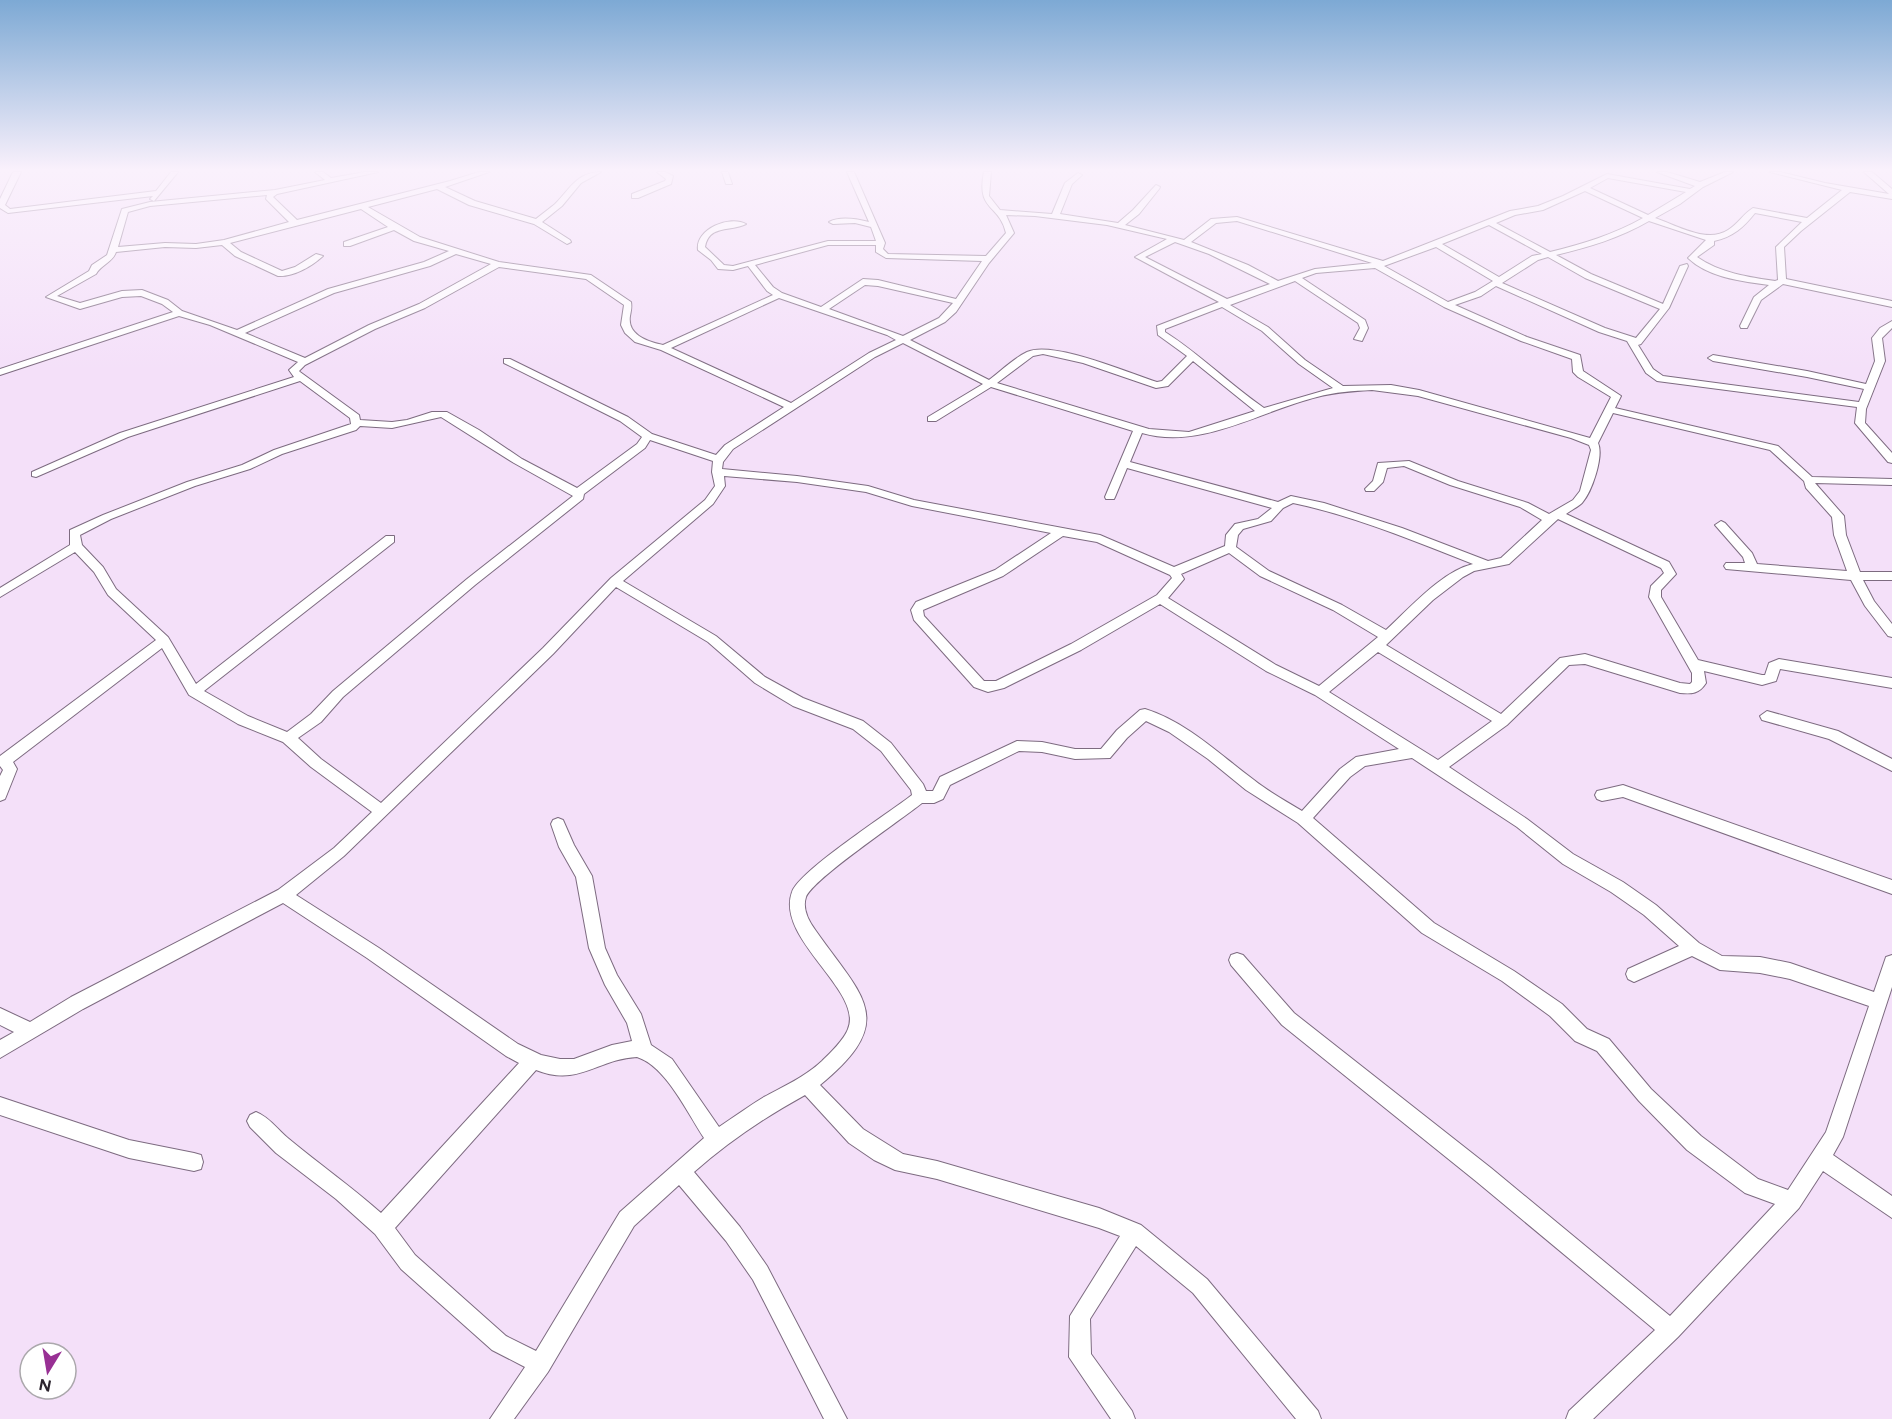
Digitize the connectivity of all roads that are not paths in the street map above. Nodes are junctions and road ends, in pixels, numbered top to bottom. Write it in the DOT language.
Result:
graph roads {
  1 [pos="116,238"];
  2 [pos="238,238"];
  3 [pos="364,238"];
  4 [pos="415,238"];
  5 [pos="561,238"];
  6 [pos="704,238"];
  7 [pos="879,238"];
  8 [pos="1006,238"];
  9 [pos="1171,238"];
  10 [pos="1191,238"];
  11 [pos="1296,238"];
  12 [pos="1447,238"];
  13 [pos="1518,238"];
  14 [pos="1608,238"];
  15 [pos="1719,238"];
  16 [pos="1789,238"];
  17 [pos="1174,239"];
  18 [pos="1710,239"];
  19 [pos="224,242"];
  20 [pos="567,242"];
  21 [pos="881,243"];
  22 [pos="1185,243"];
  23 [pos="1435,243"];
  24 [pos="347,244"];
  25 [pos="113,250"];
  26 [pos="456,251"];
  27 [pos="1547,254"];
  28 [pos="319,256"];
  29 [pos="988,259"];
  30 [pos="750,263"];
  31 [pos="498,264"];
  32 [pos="1379,265"];
  33 [pos="1684,266"];
  34 [pos="1296,278"];
  35 [pos="1498,282"];
  36 [pos="1779,282"];
  37 [pos="1277,284"];
  38 [pos="779,295"];
  39 [pos="959,302"];
  40 [pos="1225,304"];
  41 [pos="1892,304"];
  42 [pos="1447,306"];
  43 [pos="1665,308"];
  44 [pos="822,310"];
  45 [pos="179,313"];
  46 [pos="1892,324"];
  47 [pos="1744,326"];
  48 [pos="235,334"];
  49 [pos="1359,339"];
  50 [pos="902,340"];
  51 [pos="1631,341"];
  52 [pos="664,348"];
  53 [pos="1193,355"];
  54 [pos="1713,357"];
  55 [pos="507,361"];
  56 [pos="302,363"];
  57 [pos="0,372"];
  58 [pos="300,378"];
  59 [pos="990,384"];
  60 [pos="1871,388"];
  61 [pos="1341,389"];
  62 [pos="1863,405"];
  63 [pos="792,406"];
  64 [pos="1611,410"];
  65 [pos="1262,411"];
  66 [pos="932,419"];
  67 [pos="356,423"];
  68 [pos="1138,430"];
  69 [pos="648,436"];
  70 [pos="1593,443"];
  71 [pos="717,459"];
  72 [pos="1892,460"];
  73 [pos="1124,464"];
  74 [pos="717,472"];
  75 [pos="36,474"];
  76 [pos="1809,480"];
  77 [pos="1892,482"];
  78 [pos="1370,489"];
  79 [pos="579,493"];
  80 [pos="1110,497"];
  81 [pos="1279,506"];
  82 [pos="1553,517"];
  83 [pos="1721,525"];
  84 [pos="1062,531"];
  85 [pos="390,539"];
  86 [pos="76,546"];
  87 [pos="1230,548"];
  88 [pos="1487,565"];
  89 [pos="1731,566"];
  90 [pos="1753,568"];
  91 [pos="1174,572"];
  92 [pos="1855,576"];
  93 [pos="1892,576"];
  94 [pos="615,581"];
  95 [pos="0,593"];
  96 [pos="1161,598"];
  97 [pos="1892,633"];
  98 [pos="164,640"];
  99 [pos="1382,641"];
  100 [pos="1694,664"];
  101 [pos="1892,683"];
  102 [pos="194,692"];
  103 [pos="1320,692"];
  104 [pos="1767,716"];
  105 [pos="1502,721"];
  106 [pos="288,738"];
  107 [pos="1414,752"];
  108 [pos="2,761"];
  109 [pos="1892,765"];
  110 [pos="1438,767"];
  111 [pos="0,795"];
  112 [pos="1602,795"];
  113 [pos="919,797"];
  114 [pos="382,811"];
  115 [pos="1303,819"];
  116 [pos="558,824"];
  117 [pos="1892,887"];
  118 [pos="284,895"];
  119 [pos="1694,948"];
  120 [pos="1237,960"];
  121 [pos="1892,962"];
  122 [pos="1634,974"];
  123 [pos="1879,1002"];
  124 [pos="0,1016"];
  125 [pos="30,1031"];
  126 [pos="0,1050"];
  127 [pos="644,1051"];
  128 [pos="533,1060"];
  129 [pos="807,1084"];
  130 [pos="0,1106"];
  131 [pos="255,1121"];
  132 [pos="716,1140"];
  133 [pos="1820,1158"];
  134 [pos="194,1162"];
  135 [pos="680,1171"];
  136 [pos="1792,1201"];
  137 [pos="1892,1208"];
  138 [pos="382,1227"];
  139 [pos="1134,1232"];
  140 [pos="1671,1330"];
  141 [pos="540,1364"];
  142 [pos="501,1419"];
  143 [pos="836,1419"];
  144 [pos="1124,1419"];
  145 [pos="1310,1419"];
  146 [pos="1577,1419"];
  1 -- 25 [label="street"];
  2 -- 19 [label="street"];
  3 -- 24 [label="street"];
  4 -- 26 [label="street"];
  5 -- 20 [label="street"];
  6 -- 30 [label="street"];
  7 -- 21 [label="street"];
  8 -- 29 [label="street"];
  9 -- 17 [label="street"];
  10 -- 22 [label="street"];
  11 -- 32 [label="street"];
  12 -- 23 [label="street"];
  13 -- 27 [label="street"];
  14 -- 27 [label="street"];
  15 -- 18 [label="street"];
  16 -- 36 [label="street"];
  17 -- 22 [label="street"];
  17 -- 40 [label="street"];
  18 -- 36 [label="street"];
  19 -- 25 [label="street"];
  19 -- 28 [label="street"];
  21 -- 29 [label="street"];
  21 -- 30 [label="street"];
  22 -- 37 [label="street"];
  23 -- 32 [label="street"];
  23 -- 35 [label="street"];
  25 -- 45 [label="street"];
  26 -- 31 [label="street"];
  26 -- 48 [label="street"];
  27 -- 35 [label="street"];
  27 -- 43 [label="street"];
  29 -- 39 [label="street"];
  30 -- 38 [label="street"];
  31 -- 52 [label="street"];
  31 -- 56 [label="street"];
  32 -- 34 [label="street"];
  32 -- 42 [label="street"];
  33 -- 43 [label="street"];
  34 -- 37 [label="street"];
  34 -- 49 [label="street"];
  35 -- 42 [label="street"];
  35 -- 51 [label="street"];
  36 -- 41 [label="street"];
  36 -- 47 [label="street"];
  37 -- 40 [label="street"];
  38 -- 44 [label="street"];
  38 -- 52 [label="street"];
  39 -- 44 [label="street"];
  39 -- 50 [label="street"];
  40 -- 53 [label="street"];
  40 -- 61 [label="street"];
  42 -- 64 [label="street"];
  43 -- 51 [label="street"];
  44 -- 50 [label="street"];
  45 -- 48 [label="street"];
  45 -- 57 [label="street"];
  46 -- 60 [label="street"];
  48 -- 56 [label="street"];
  50 -- 59 [label="street"];
  50 -- 63 [label="street"];
  51 -- 62 [label="street"];
  52 -- 63 [label="street"];
  53 -- 59 [label="street"];
  53 -- 65 [label="street"];
  54 -- 60 [label="street"];
  55 -- 69 [label="street"];
  56 -- 58 [label="street"];
  58 -- 67 [label="street"];
  58 -- 75 [label="street"];
  59 -- 66 [label="street"];
  59 -- 68 [label="street"];
  60 -- 62 [label="street"];
  61 -- 65 [label="street"];
  61 -- 70 [label="street"];
  62 -- 72 [label="street"];
  63 -- 71 [label="street"];
  64 -- 70 [label="street"];
  64 -- 76 [label="street"];
  65 -- 68 [label="street"];
  67 -- 79 [label="street"];
  67 -- 86 [label="street"];
  68 -- 73 [label="street"];
  69 -- 71 [label="street"];
  69 -- 79 [label="street"];
  70 -- 82 [label="street"];
  71 -- 74 [label="street"];
  73 -- 80 [label="street"];
  73 -- 81 [label="street"];
  74 -- 84 [label="street"];
  74 -- 94 [label="street"];
  76 -- 77 [label="street"];
  76 -- 92 [label="street"];
  78 -- 82 [label="street"];
  79 -- 106 [label="street"];
  81 -- 87 [label="street"];
  81 -- 88 [label="street"];
  82 -- 88 [label="street"];
  82 -- 100 [label="street"];
  83 -- 90 [label="street"];
  84 -- 91 [label="street"];
  84 -- 96 [label="street"];
  85 -- 102 [label="street"];
  86 -- 95 [label="street"];
  86 -- 98 [label="street"];
  87 -- 91 [label="street"];
  87 -- 99 [label="street"];
  88 -- 99 [label="street"];
  89 -- 90 [label="street"];
  90 -- 92 [label="street"];
  91 -- 96 [label="street"];
  92 -- 93 [label="street"];
  92 -- 97 [label="street"];
  94 -- 113 [label="street"];
  94 -- 114 [label="street"];
  96 -- 103 [label="street"];
  98 -- 102 [label="street"];
  98 -- 108 [label="street"];
  99 -- 103 [label="street"];
  99 -- 105 [label="street"];
  100 -- 101 [label="street"];
  100 -- 105 [label="street"];
  102 -- 106 [label="street"];
  103 -- 107 [label="street"];
  104 -- 109 [label="street"];
  105 -- 110 [label="street"];
  106 -- 114 [label="street"];
  107 -- 110 [label="street"];
  107 -- 115 [label="street"];
  108 -- 111 [label="street"];
  110 -- 119 [label="street"];
  112 -- 117 [label="street"];
  113 -- 115 [label="street"];
  113 -- 129 [label="street"];
  114 -- 118 [label="street"];
  115 -- 136 [label="street"];
  116 -- 127 [label="street"];
  118 -- 125 [label="street"];
  118 -- 128 [label="street"];
  119 -- 122 [label="street"];
  119 -- 123 [label="street"];
  120 -- 140 [label="street"];
  121 -- 123 [label="street"];
  123 -- 133 [label="street"];
  124 -- 125 [label="street"];
  125 -- 126 [label="street"];
  127 -- 128 [label="street"];
  127 -- 132 [label="street"];
  128 -- 138 [label="street"];
  129 -- 132 [label="street"];
  129 -- 139 [label="street"];
  130 -- 134 [label="street"];
  131 -- 138 [label="street"];
  132 -- 135 [label="street"];
  133 -- 136 [label="street"];
  133 -- 137 [label="street"];
  135 -- 141 [label="street"];
  135 -- 143 [label="street"];
  136 -- 140 [label="street"];
  138 -- 141 [label="street"];
  139 -- 144 [label="street"];
  139 -- 145 [label="street"];
  140 -- 146 [label="street"];
  141 -- 142 [label="street"];
}
